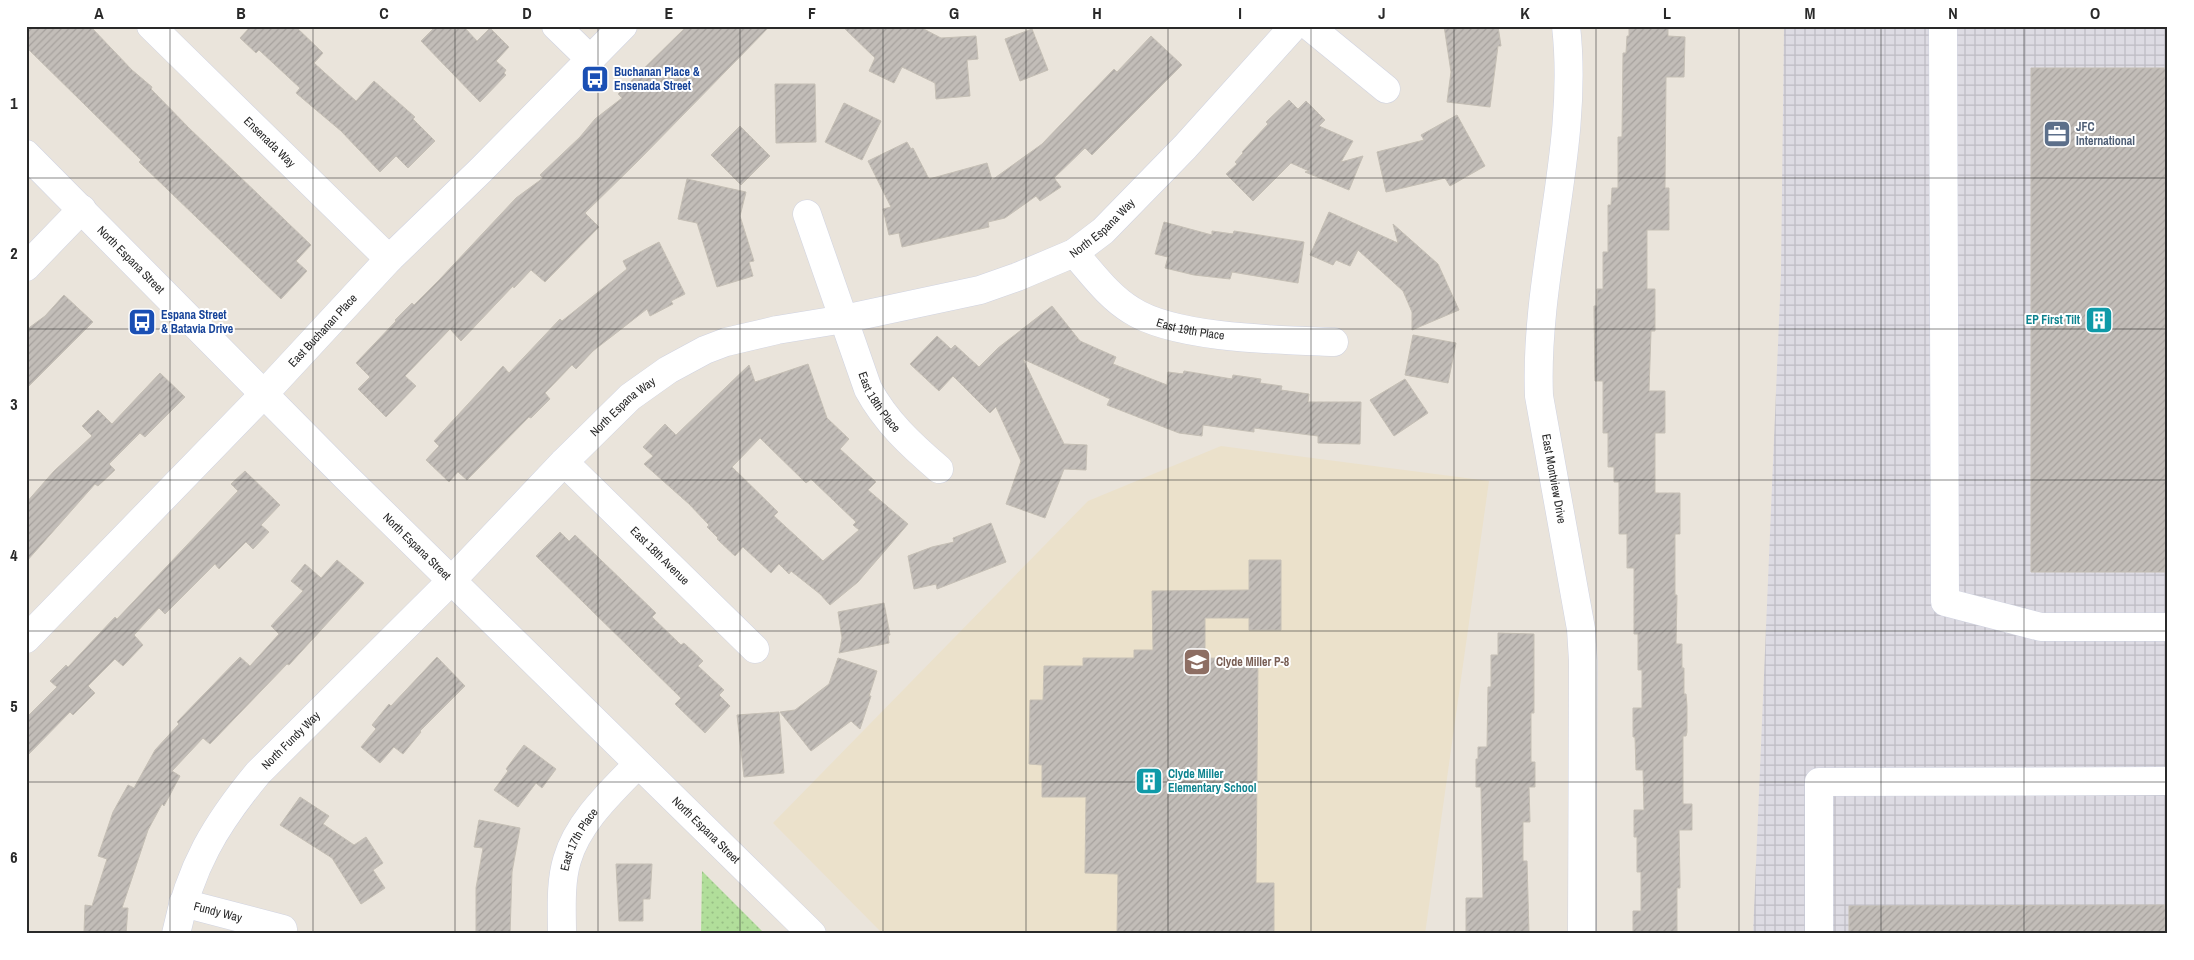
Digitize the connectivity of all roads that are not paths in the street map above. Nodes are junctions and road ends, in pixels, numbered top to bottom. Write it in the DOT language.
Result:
graph roads {
  1 [pos="151,26"];
  2 [pos="556,26"];
  3 [pos="623,26"];
  4 [pos="1294,26"];
  5 [pos="1309,26"];
  6 [pos="1566,26"];
  7 [pos="1943,26"];
  8 [pos="590,60"];
  9 [pos="1386,89"];
  10 [pos="26,154"];
  11 [pos="82,209"];
  12 [pos="807,214"];
  13 [pos="1074,253"];
  14 [pos="389,259"];
  15 [pos="26,267"];
  16 [pos="844,320"];
  17 [pos="1334,342"];
  18 [pos="263,394"];
  19 [pos="564,462"];
  20 [pos="939,469"];
  21 [pos="452,580"];
  22 [pos="2168,627"];
  23 [pos="26,639"];
  24 [pos="755,649"];
  25 [pos="638,764"];
  26 [pos="2168,781"];
  27 [pos="182,903"];
  28 [pos="283,929"];
  29 [pos="176,934"];
  30 [pos="562,934"];
  31 [pos="812,934"];
  32 [pos="1582,934"];
  33 [pos="1819,934"];
  1 -- 14 [label="street, Ensenada Way"];
  2 -- 8 [label="street"];
  3 -- 8 [label="street, East Buchanan Place"];
  4 -- 13 [label="street, North Espana Way"];
  5 -- 9 [label="street"];
  6 -- 32 [label="street, East Montview Drive"];
  7 -- 22 [label="street"];
  8 -- 14 [label="street, East Buchanan Place"];
  10 -- 11 [label="street, North Espana Street"];
  11 -- 15 [label="street"];
  11 -- 18 [label="street, North Espana Street"];
  12 -- 16 [label="street"];
  13 -- 16 [label="street, North Espana Way"];
  13 -- 17 [label="street, East 19th Place"];
  14 -- 18 [label="street, East Buchanan Place"];
  16 -- 19 [label="street, North Espana Way"];
  16 -- 20 [label="street, East 18th Place"];
  18 -- 21 [label="street, North Espana Street"];
  18 -- 23 [label="street, East Buchanan Place"];
  19 -- 21 [label="street, North Espana Way"];
  19 -- 24 [label="street, East 18th Avenue"];
  21 -- 25 [label="street, North Espana Street"];
  21 -- 27 [label="street, North Fundy Way"];
  25 -- 30 [label="street, East 17th Place"];
  25 -- 31 [label="street, North Espana Street"];
  26 -- 33 [label="street"];
  27 -- 28 [label="street, Fundy Way"];
  27 -- 29 [label="street, North Fundy Way"];
}
